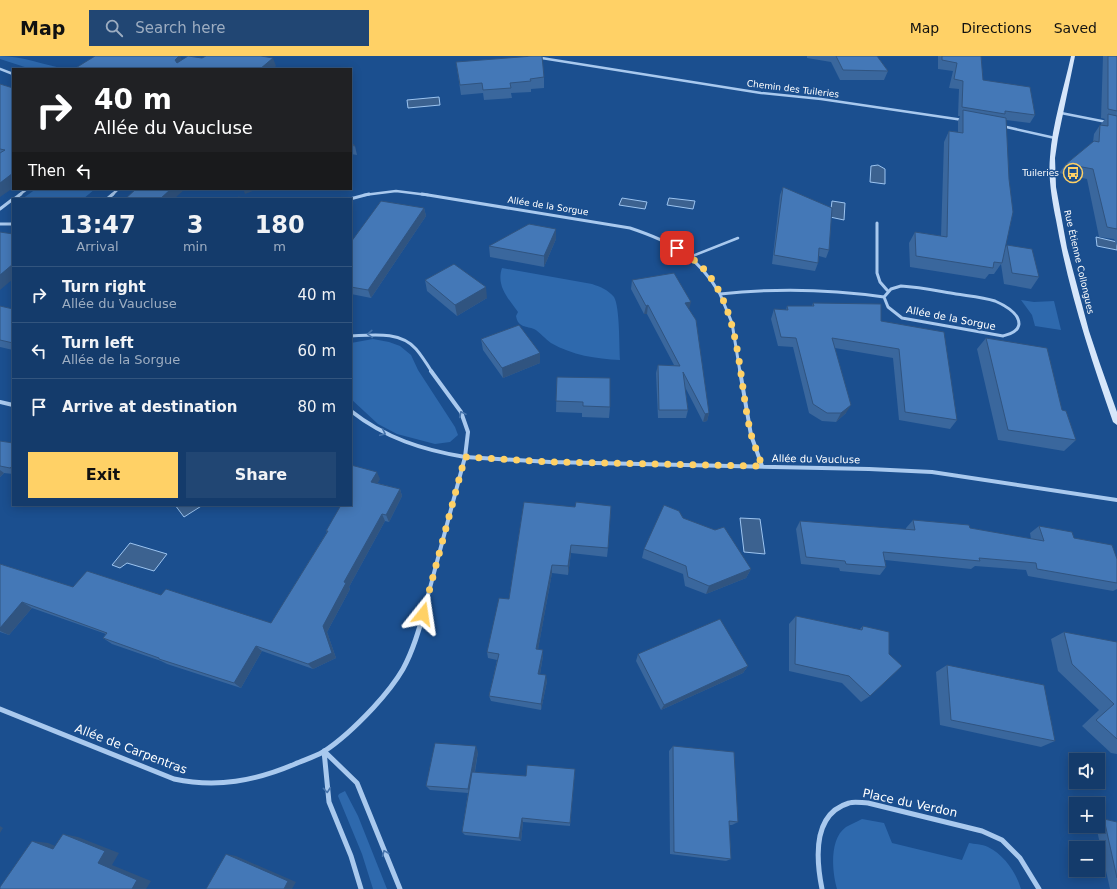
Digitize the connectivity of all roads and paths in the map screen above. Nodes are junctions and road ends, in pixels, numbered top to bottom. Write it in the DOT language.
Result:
graph roads {
  1 [pos="528,56"];
  2 [pos="1073,56"];
  3 [pos="0,69"];
  4 [pos="12,74"];
  5 [pos="1061,112"];
  6 [pos="966,120"];
  7 [pos="1117,124"];
  8 [pos="999,126"];
  9 [pos="1055,138"];
  10 [pos="26,190"];
  11 [pos="117,190"];
  12 [pos="14,198"];
  13 [pos="108,198"];
  14 [pos="352,199"];
  15 [pos="12,200"];
  16 [pos="0,209"];
  17 [pos="877,223"];
  18 [pos="0,224"];
  19 [pos="12,224"];
  20 [pos="738,238"];
  21 [pos="690,257"];
  22 [pos="887,290"];
  23 [pos="720,294"];
  24 [pos="884,297"];
  25 [pos="352,336"];
  26 [pos="0,402"];
  27 [pos="12,404"];
  28 [pos="352,412"];
  29 [pos="1117,422"];
  30 [pos="465,457"];
  31 [pos="762,466"];
  32 [pos="1117,500"];
  33 [pos="0,709"];
  34 [pos="324,751"];
  35 [pos="361,889"];
  36 [pos="400,889"];
  37 [pos="822,889"];
  38 [pos="1039,889"];
  1 -- 6 [label="street, Chemin des Tuileries"];
  2 -- 5 [label="main road, Rue Étienne Collongues"];
  3 -- 4 [label="street"];
  5 -- 7 [label="street"];
  5 -- 9 [label="main road, Rue Étienne Collongues"];
  8 -- 9 [label="street"];
  9 -- 29 [label="main road, Rue Étienne Collongues"];
  10 -- 12 [label="street"];
  11 -- 13 [label="street"];
  14 -- 21 [label="street, Allée de la Sorgue"];
  15 -- 16 [label="street"];
  17 -- 22 [label="street"];
  18 -- 19 [label="street"];
  20 -- 21 [label="lane"];
  21 -- 23 [label="street, Allée de la Sorgue"];
  22 -- 24 [label="street"];
  22 -- 24 [label="street, Allée de la Sorgue"];
  23 -- 24 [label="street"];
  23 -- 31 [label="street, Allée de la Sorgue"];
  30 -- 25 [label="street, one-way"];
  26 -- 27 [label="street"];
  28 -- 30 [label="street, Allée du Vaucluse, one-way"];
  30 -- 31 [label="street, Allée du Vaucluse"];
  30 -- 34 [label="street, Allée de Carpentras"];
  31 -- 32 [label="street, Allée du Vaucluse"];
  33 -- 34 [label="street, Allée de Carpentras"];
  34 -- 35 [label="street, one-way"];
  36 -- 34 [label="street, one-way"];
  37 -- 38 [label="street, Place du Verdon"];
}
